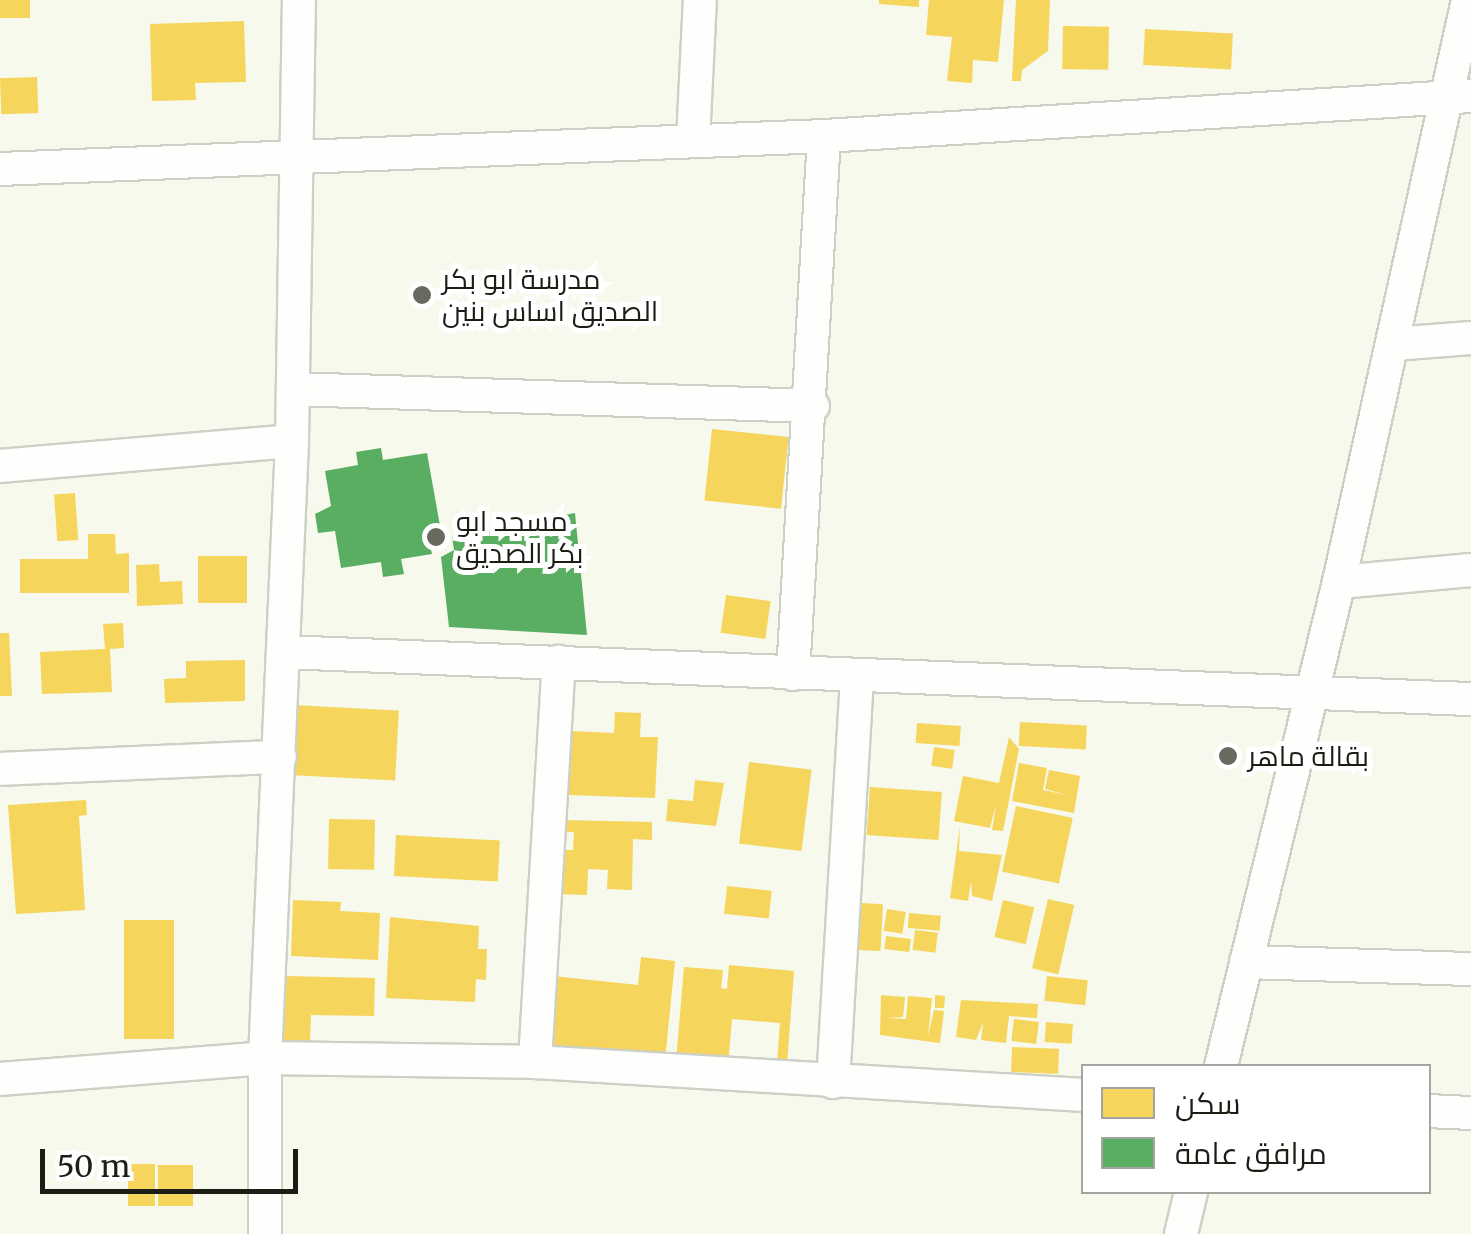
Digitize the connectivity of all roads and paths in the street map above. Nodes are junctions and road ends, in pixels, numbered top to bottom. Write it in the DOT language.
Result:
graph roads {
  1 [pos="299,0"];
  2 [pos="700,0"];
  3 [pos="1468,0"];
  4 [pos="1458,97"];
  5 [pos="824,136"];
  6 [pos="693,141"];
  7 [pos="299,154"];
  8 [pos="0,169"];
  9 [pos="1471,338"];
  10 [pos="1393,344"];
  11 [pos="293,389"];
  12 [pos="813,406"];
  13 [pos="292,441"];
  14 [pos="0,466"];
  15 [pos="1471,570"];
  16 [pos="1339,582"];
  17 [pos="284,652"];
  18 [pos="559,662"];
  19 [pos="793,674"];
  20 [pos="858,678"];
  21 [pos="1308,695"];
  22 [pos="1471,699"];
  23 [pos="280,757"];
  24 [pos="0,768"];
  25 [pos="1246,962"];
  26 [pos="1471,969"];
  27 [pos="265,1058"];
  28 [pos="534,1062"];
  29 [pos="1221,1064"];
  30 [pos="0,1079"];
  31 [pos="832,1082"];
  32 [pos="1081,1094"];
  33 [pos="1431,1111"];
  34 [pos="1471,1113"];
  35 [pos="1191,1194"];
  36 [pos="265,1234"];
  37 [pos="1181,1234"];
  1 -- 7 [label="street"];
  2 -- 6 [label="street"];
  3 -- 4 [label="street"];
  4 -- 5 [label="street"];
  4 -- 10 [label="street"];
  5 -- 6 [label="street"];
  5 -- 12 [label="street"];
  6 -- 7 [label="street"];
  7 -- 8 [label="street"];
  7 -- 11 [label="street"];
  9 -- 10 [label="street"];
  10 -- 16 [label="street"];
  11 -- 12 [label="street"];
  11 -- 13 [label="street"];
  12 -- 19 [label="street"];
  13 -- 14 [label="street"];
  13 -- 17 [label="street"];
  15 -- 16 [label="street"];
  16 -- 21 [label="street"];
  17 -- 18 [label="street"];
  17 -- 23 [label="street"];
  18 -- 19 [label="street"];
  18 -- 28 [label="street"];
  19 -- 20 [label="street"];
  20 -- 21 [label="street"];
  20 -- 31 [label="street"];
  21 -- 22 [label="street"];
  21 -- 25 [label="street"];
  23 -- 24 [label="street"];
  23 -- 27 [label="street"];
  25 -- 26 [label="street"];
  25 -- 29 [label="street"];
  27 -- 28 [label="street"];
  27 -- 30 [label="street"];
  27 -- 36 [label="street"];
  28 -- 31 [label="street"];
  31 -- 32 [label="street"];
  33 -- 34 [label="street"];
  35 -- 37 [label="street"];
}
